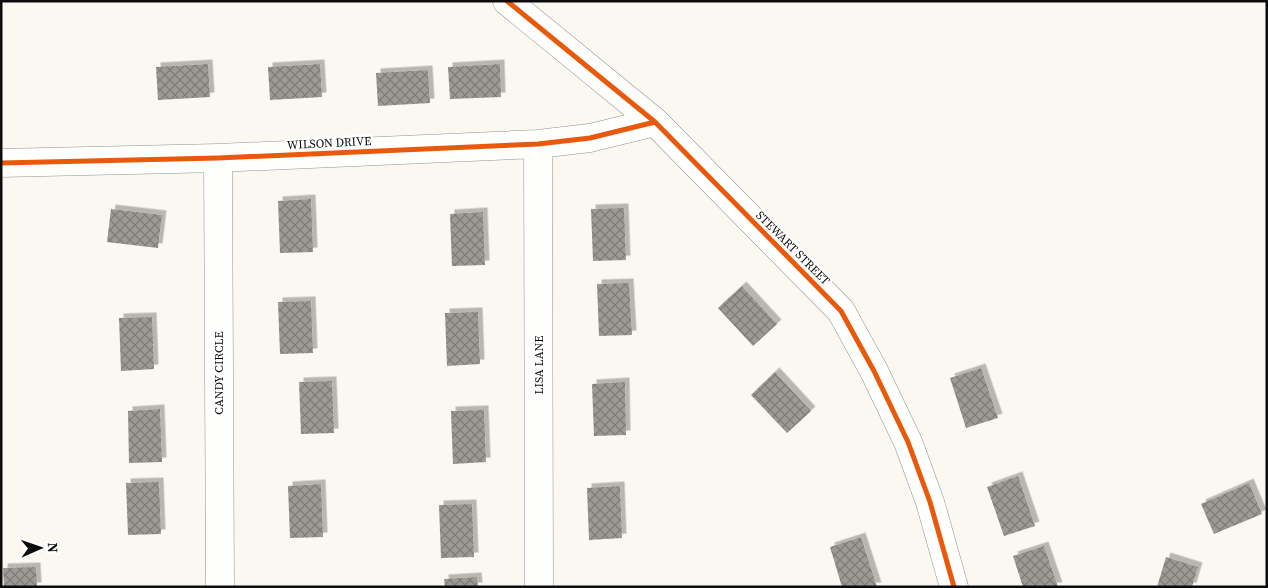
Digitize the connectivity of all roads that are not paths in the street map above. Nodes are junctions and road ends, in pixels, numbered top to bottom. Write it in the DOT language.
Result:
graph roads {
  1 [pos="507,1"];
  2 [pos="656,122"];
  3 [pos="538,144"];
  4 [pos="218,158"];
  5 [pos="1,163"];
  6 [pos="220,587"];
  7 [pos="539,587"];
  8 [pos="954,587"];
  1 -- 2 [label="street, STEWART STREET"];
  2 -- 3 [label="street, WILSON DRIVE"];
  2 -- 8 [label="street, STEWART STREET"];
  3 -- 4 [label="street, WILSON DRIVE"];
  3 -- 7 [label="street, LISA LANE"];
  4 -- 5 [label="street, WILSON DRIVE"];
  4 -- 6 [label="street, CANDY CIRCLE"];
}
